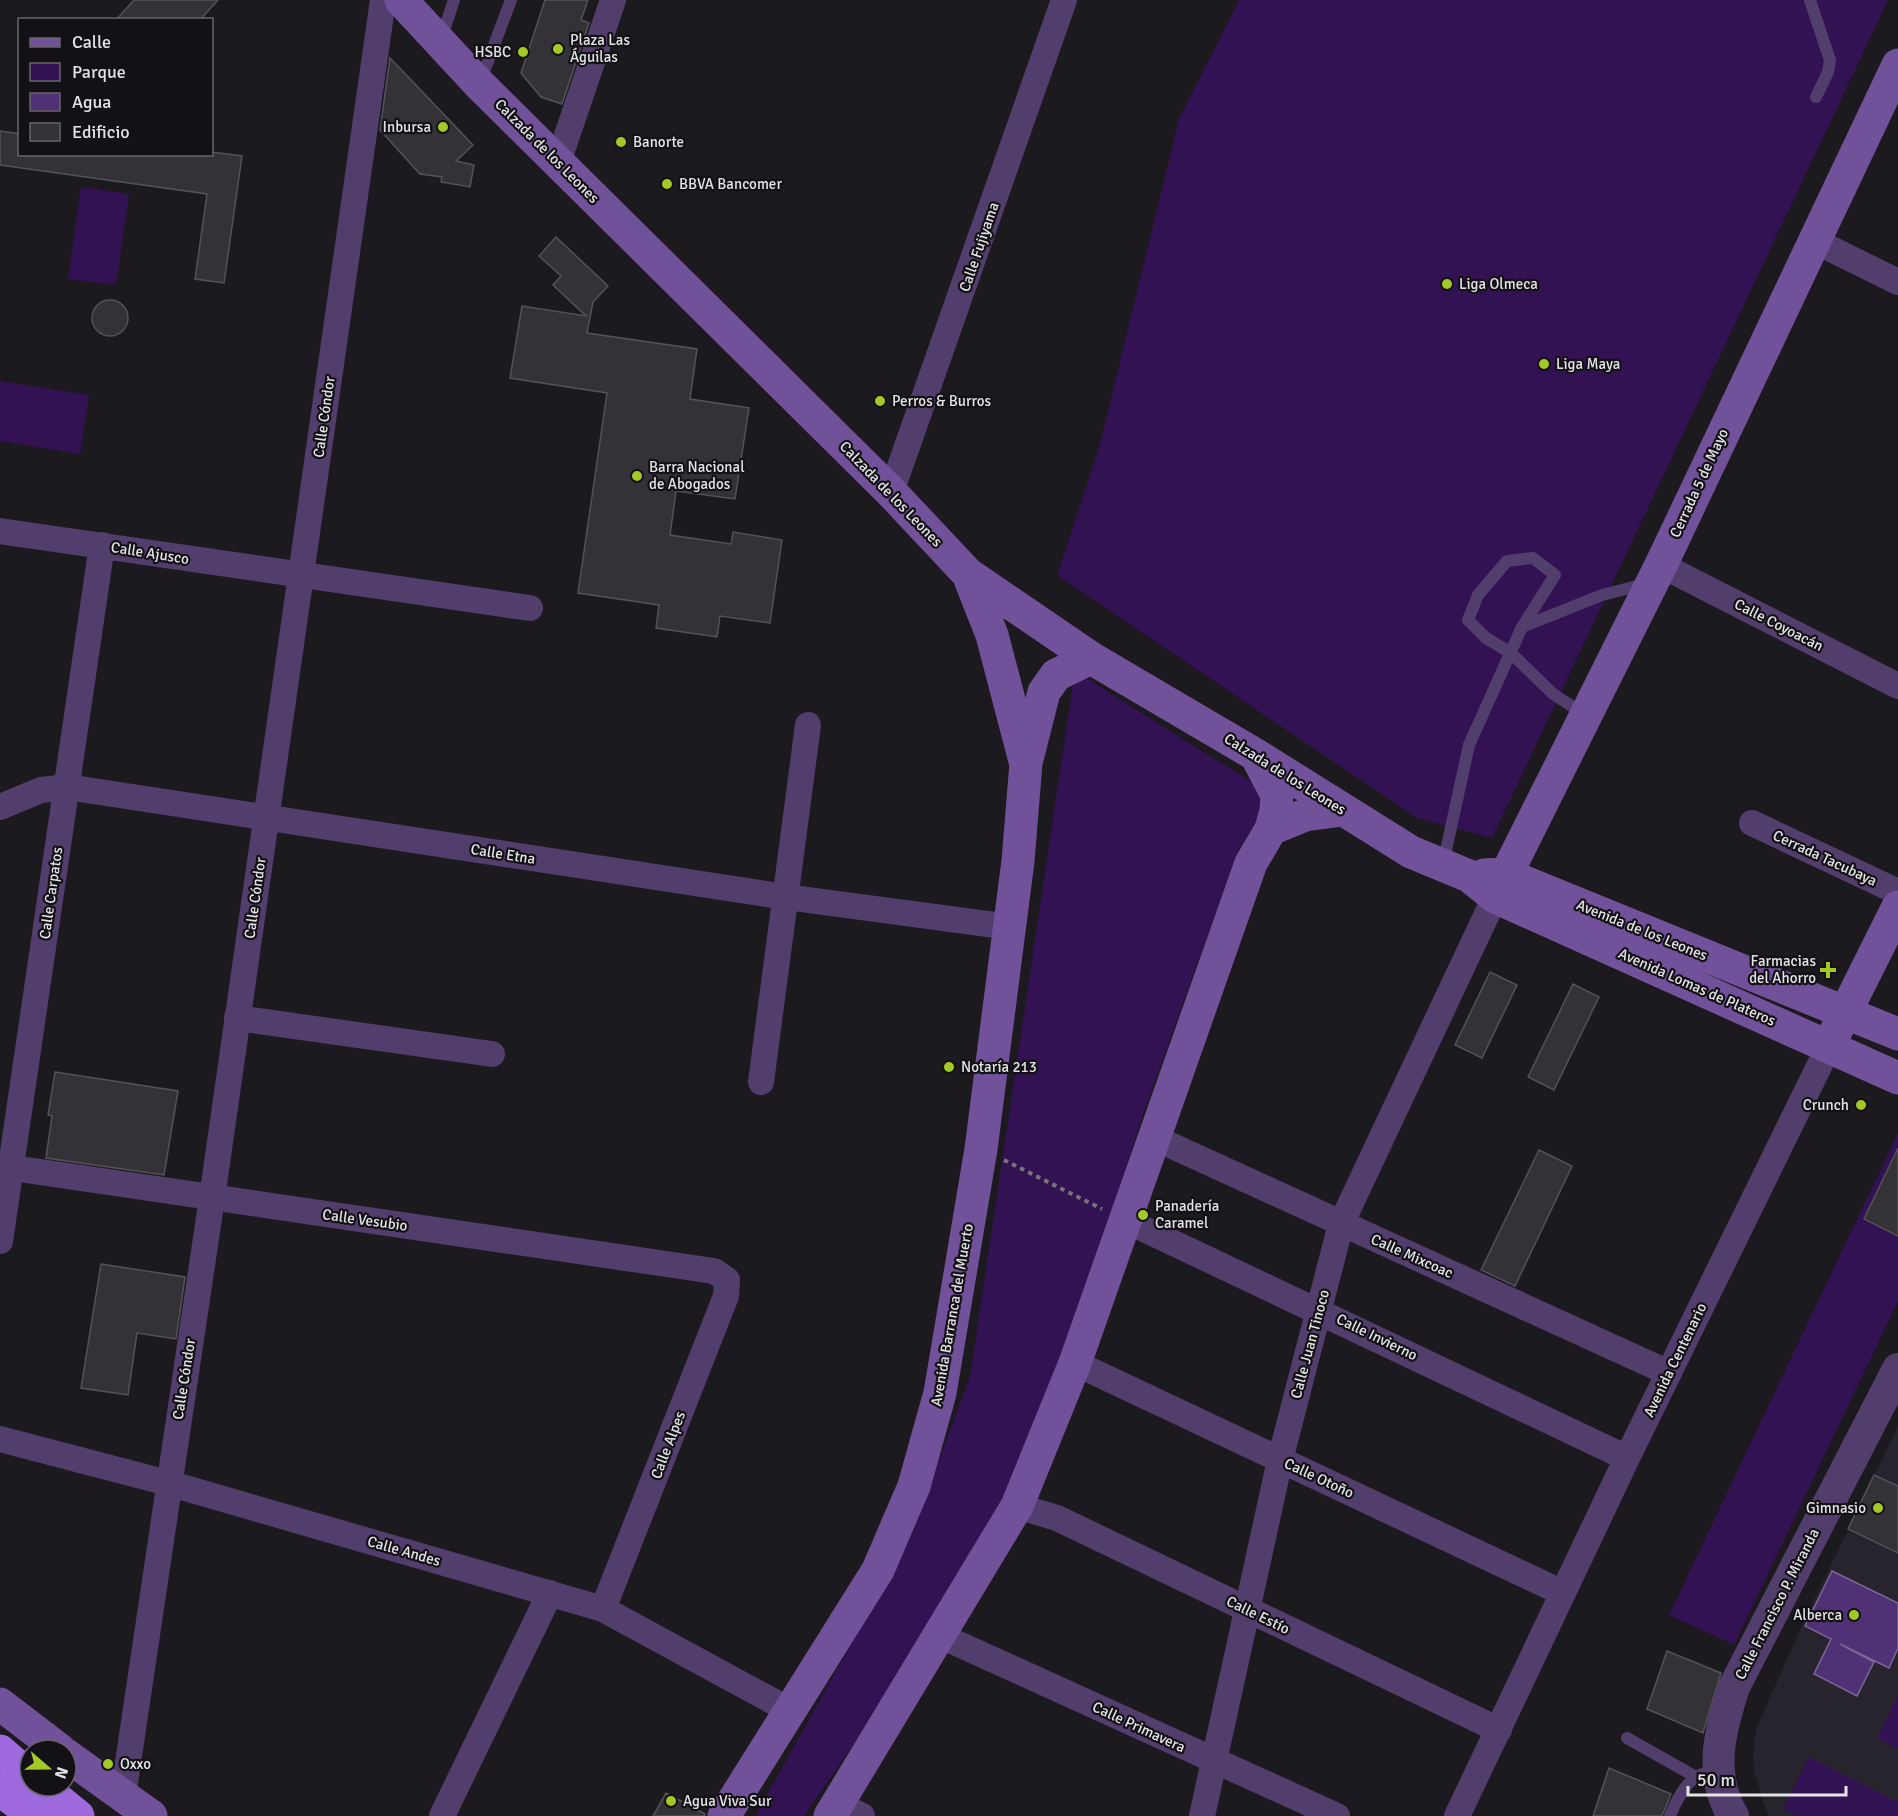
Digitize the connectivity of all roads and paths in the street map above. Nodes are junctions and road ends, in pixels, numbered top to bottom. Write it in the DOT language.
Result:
graph roads {
  1 [pos="383,0"];
  2 [pos="401,0"];
  3 [pos="454,0"];
  4 [pos="511,0"];
  5 [pos="613,0"];
  6 [pos="1064,0"];
  7 [pos="1810,0"];
  8 [pos="440,41"];
  9 [pos="1898,65"];
  10 [pos="479,84"];
  11 [pos="1816,97"];
  12 [pos="558,162"];
  13 [pos="1813,240"];
  14 [pos="1898,282"];
  15 [pos="891,492"];
  16 [pos="0,531"];
  17 [pos="102,545"];
  18 [pos="1656,573"];
  19 [pos="968,574"];
  20 [pos="301,576"];
  21 [pos="530,608"];
  22 [pos="1522,627"];
  23 [pos="1511,653"];
  24 [pos="1091,658"];
  25 [pos="1898,686"];
  26 [pos="1585,714"];
  27 [pos="808,725"];
  28 [pos="1256,755"];
  29 [pos="1026,763"];
  30 [pos="67,787"];
  31 [pos="0,807"];
  32 [pos="1342,810"];
  33 [pos="266,818"];
  34 [pos="1752,823"];
  35 [pos="1271,829"];
  36 [pos="1456,870"];
  37 [pos="1500,886"];
  38 [pos="1898,892"];
  39 [pos="786,897"];
  40 [pos="1898,907"];
  41 [pos="1010,927"];
  42 [pos="1845,1013"];
  43 [pos="237,1018"];
  44 [pos="1898,1034"];
  45 [pos="1829,1046"];
  46 [pos="492,1054"];
  47 [pos="1898,1078"];
  48 [pos="760,1083"];
  49 [pos="1155,1138"];
  50 [pos="981,1149"];
  51 [pos="5,1167"];
  52 [pos="212,1198"];
  53 [pos="1125,1220"];
  54 [pos="1341,1224"];
  55 [pos="0,1241"];
  56 [pos="727,1280"];
  57 [pos="1319,1310"];
  58 [pos="1074,1363"];
  59 [pos="1898,1369"];
  60 [pos="1669,1372"];
  61 [pos="0,1439"];
  62 [pos="1627,1458"];
  63 [pos="1280,1460"];
  64 [pos="168,1483"];
  65 [pos="1017,1506"];
  66 [pos="550,1593"];
  67 [pos="1563,1593"];
  68 [pos="603,1609"];
  69 [pos="1246,1610"];
  70 [pos="941,1636"];
  71 [pos="0,1704"];
  72 [pos="789,1710"];
  73 [pos="1499,1730"];
  74 [pos="44,1738"];
  75 [pos="1627,1738"];
  76 [pos="0,1751"];
  77 [pos="1213,1761"];
  78 [pos="78,1764"];
  79 [pos="18,1767"];
  80 [pos="1707,1773"];
  81 [pos="0,1790"];
  82 [pos="123,1796"];
  83 [pos="56,1798"];
  84 [pos="844,1812"];
  85 [pos="35,1816"];
  86 [pos="78,1816"];
  87 [pos="151,1816"];
  88 [pos="442,1816"];
  89 [pos="724,1816"];
  90 [pos="1202,1816"];
  91 [pos="1337,1816"];
  92 [pos="1457,1816"];
  93 [pos="1670,1816"];
  94 [pos="1733,1816"];
  1 -- 20 [label="street, Calle Cóndor"];
  2 -- 8 [label="main road, Calzada de los Leones"];
  3 -- 8 [label="lane"];
  4 -- 10 [label="lane"];
  5 -- 12 [label="street"];
  6 -- 15 [label="street, Calle Fujiyama"];
  7 -- 11 [label="lane"];
  8 -- 10 [label="main road, Calzada de los Leones"];
  9 -- 13 [label="main road, Cerrada 5 de Mayo"];
  10 -- 12 [label="main road, Calzada de los Leones"];
  12 -- 15 [label="main road, Calzada de los Leones"];
  13 -- 14 [label="street"];
  13 -- 18 [label="main road, Cerrada 5 de Mayo"];
  15 -- 19 [label="main road, Calzada de los Leones"];
  16 -- 17 [label="street, Calle Ajusco"];
  17 -- 20 [label="street, Calle Ajusco"];
  17 -- 30 [label="street, Calle Carpatos"];
  18 -- 22 [label="lane"];
  18 -- 25 [label="street, Calle Coyoacán"];
  18 -- 26 [label="main road, Cerrada 5 de Mayo"];
  19 -- 24 [label="main road, Calzada de los Leones"];
  19 -- 29 [label="main road, Avenida Barranca del Muerto"];
  20 -- 21 [label="street, Calle Ajusco"];
  20 -- 33 [label="street, Calle Cóndor"];
  22 -- 23 [label="lane"];
  22 -- 23 [label="lane"];
  23 -- 26 [label="lane"];
  23 -- 36 [label="lane"];
  24 -- 28 [label="main road, Calzada de los Leones"];
  24 -- 29 [label="main road, Avenida Barranca del Muerto"];
  26 -- 37 [label="main road, Cerrada 5 de Mayo"];
  27 -- 39 [label="street"];
  28 -- 32 [label="main road, Calzada de los Leones"];
  28 -- 35 [label="main road"];
  29 -- 41 [label="main road, Avenida Barranca del Muerto"];
  30 -- 31 [label="street, Calle Etna"];
  30 -- 33 [label="street, Calle Etna"];
  30 -- 51 [label="street, Calle Carpatos"];
  32 -- 35 [label="main road"];
  32 -- 36 [label="main road, Calzada de los Leones"];
  33 -- 39 [label="street, Calle Etna"];
  33 -- 43 [label="street, Calle Cóndor"];
  34 -- 38 [label="street, Cerrada Tacubaya"];
  35 -- 49 [label="main road"];
  36 -- 37 [label="main road, Avenida de los Leones"];
  37 -- 42 [label="main road, Avenida de los Leones"];
  37 -- 45 [label="main road, Avenida Lomas de Plateros"];
  37 -- 54 [label="street, Calle Juan Tinoco"];
  39 -- 41 [label="street, Calle Etna"];
  39 -- 48 [label="street"];
  40 -- 42 [label="main road, Avenida Centenario"];
  41 -- 50 [label="main road, Avenida Barranca del Muerto"];
  42 -- 44 [label="main road"];
  42 -- 45 [label="main road, Avenida Centenario"];
  43 -- 46 [label="street"];
  43 -- 52 [label="street, Calle Cóndor"];
  45 -- 47 [label="main road, Avenida Lomas de Plateros"];
  45 -- 60 [label="street, Avenida Centenario"];
  49 -- 53 [label="main road"];
  49 -- 54 [label="street, Calle Mixcoac"];
  50 -- 53 [label="path"];
  50 -- 72 [label="main road, Avenida Barranca del Muerto"];
  51 -- 52 [label="street, Calle Vesubio"];
  51 -- 55 [label="street, Calle Carpatos"];
  52 -- 56 [label="street, Calle Vesubio"];
  52 -- 64 [label="street, Calle Cóndor"];
  53 -- 57 [label="street, Calle Invierno"];
  53 -- 58 [label="main road"];
  54 -- 57 [label="street, Calle Juan Tinoco"];
  54 -- 60 [label="street, Calle Mixcoac"];
  56 -- 68 [label="street, Calle Alpes"];
  57 -- 62 [label="street, Calle Invierno"];
  57 -- 63 [label="street, Calle Juan Tinoco"];
  58 -- 63 [label="street, Calle Otoño"];
  58 -- 65 [label="main road"];
  59 -- 80 [label="street, Calle Francisco P. Miranda"];
  60 -- 62 [label="street, Avenida Centenario"];
  61 -- 64 [label="street, Calle Andes"];
  62 -- 67 [label="street, Avenida Centenario"];
  63 -- 67 [label="street, Calle Otoño"];
  63 -- 69 [label="street, Calle Juan Tinoco"];
  64 -- 66 [label="street, Calle Andes"];
  64 -- 82 [label="street, Calle Cóndor"];
  65 -- 69 [label="street, Calle Estío"];
  65 -- 70 [label="main road"];
  66 -- 68 [label="street, Calle Andes"];
  66 -- 88 [label="street"];
  67 -- 73 [label="street, Avenida Centenario"];
  68 -- 72 [label="street, Calle Andes"];
  69 -- 73 [label="street, Calle Estío"];
  69 -- 77 [label="street, Calle Juan Tinoco"];
  70 -- 77 [label="street, Calle Primavera"];
  70 -- 84 [label="main road"];
  71 -- 74 [label="main road"];
  72 -- 89 [label="main road, Avenida Barranca del Muerto"];
  73 -- 92 [label="street, Avenida Centenario"];
  75 -- 80 [label="lane"];
  76 -- 79 [label="highway"];
  77 -- 90 [label="street, Calle Juan Tinoco"];
  77 -- 91 [label="street, Calle Primavera"];
  78 -- 82 [label="main road"];
  80 -- 93 [label="lane"];
  80 -- 94 [label="street, Calle Francisco P. Miranda"];
  81 -- 85 [label="highway"];
  82 -- 87 [label="main road"];
  83 -- 86 [label="highway"];
}
